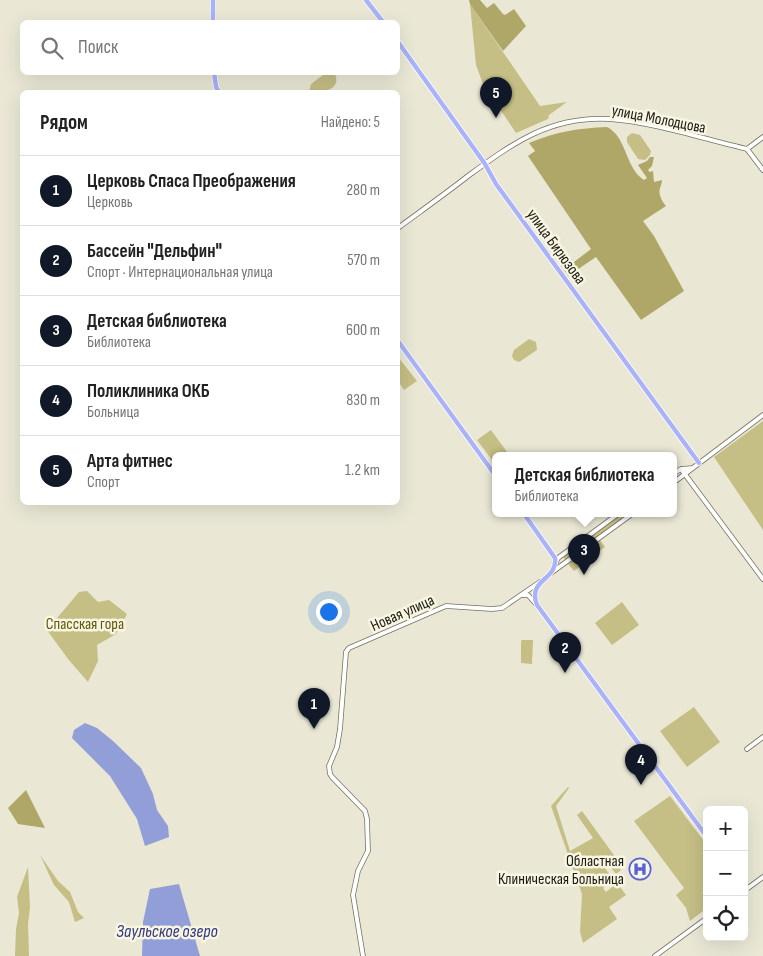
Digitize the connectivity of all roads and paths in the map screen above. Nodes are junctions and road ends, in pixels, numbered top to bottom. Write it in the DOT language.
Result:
graph roads {
  1 [pos="213,0"];
  2 [pos="366,0"];
  3 [pos="213,20"];
  4 [pos="381,20"];
  5 [pos="400,45"];
  6 [pos="214,75"];
  7 [pos="218,90"];
  8 [pos="763,137"];
  9 [pos="747,149"];
  10 [pos="485,164"];
  11 [pos="763,170"];
  12 [pos="400,227"];
  13 [pos="400,344"];
  14 [pos="763,415"];
  15 [pos="699,463"];
  16 [pos="682,468"];
  17 [pos="693,468"];
  18 [pos="492,471"];
  19 [pos="677,471"];
  20 [pos="685,474"];
  21 [pos="677,481"];
  22 [pos="526,517"];
  23 [pos="614,517"];
  24 [pos="628,517"];
  25 [pos="553,554"];
  26 [pos="562,555"];
  27 [pos="556,563"];
  28 [pos="562,565"];
  29 [pos="550,574"];
  30 [pos="763,579"];
  31 [pos="541,581"];
  32 [pos="522,595"];
  33 [pos="540,609"];
  34 [pos="763,737"];
  35 [pos="748,749"];
  36 [pos="703,832"];
  37 [pos="763,877"];
  38 [pos="748,887"];
  39 [pos="703,921"];
  40 [pos="363,956"];
  41 [pos="654,956"];
  1 -- 3 [label="main road"];
  2 -- 4 [label="main road"];
  5 -- 10 [label="main road, улица Бирюзова"];
  6 -- 7 [label="main road"];
  8 -- 9 [label="street"];
  9 -- 10 [label="street, улица Молодцова"];
  9 -- 11 [label="street"];
  10 -- 12 [label="street, улица Молодцова"];
  10 -- 15 [label="main road, улица Бирюзова"];
  13 -- 18 [label="main road"];
  14 -- 15 [label="street"];
  15 -- 17 [label="street"];
  16 -- 17 [label="street"];
  16 -- 19 [label="street"];
  16 -- 20 [label="street"];
  17 -- 20 [label="street"];
  20 -- 21 [label="street"];
  20 -- 30 [label="street"];
  22 -- 25 [label="main road"];
  23 -- 26 [label="street"];
  24 -- 28 [label="street"];
  25 -- 26 [label="street"];
  25 -- 27 [label="main road"];
  26 -- 27 [label="street"];
  27 -- 28 [label="street"];
  27 -- 29 [label="main road"];
  28 -- 29 [label="street"];
  29 -- 31 [label="main road"];
  31 -- 32 [label="street, Новая улица"];
  31 -- 33 [label="main road"];
  32 -- 33 [label="street"];
  32 -- 40 [label="street, Новая улица"];
  33 -- 36 [label="main road"];
  34 -- 35 [label="street"];
  37 -- 38 [label="street"];
  39 -- 41 [label="street"];
}
